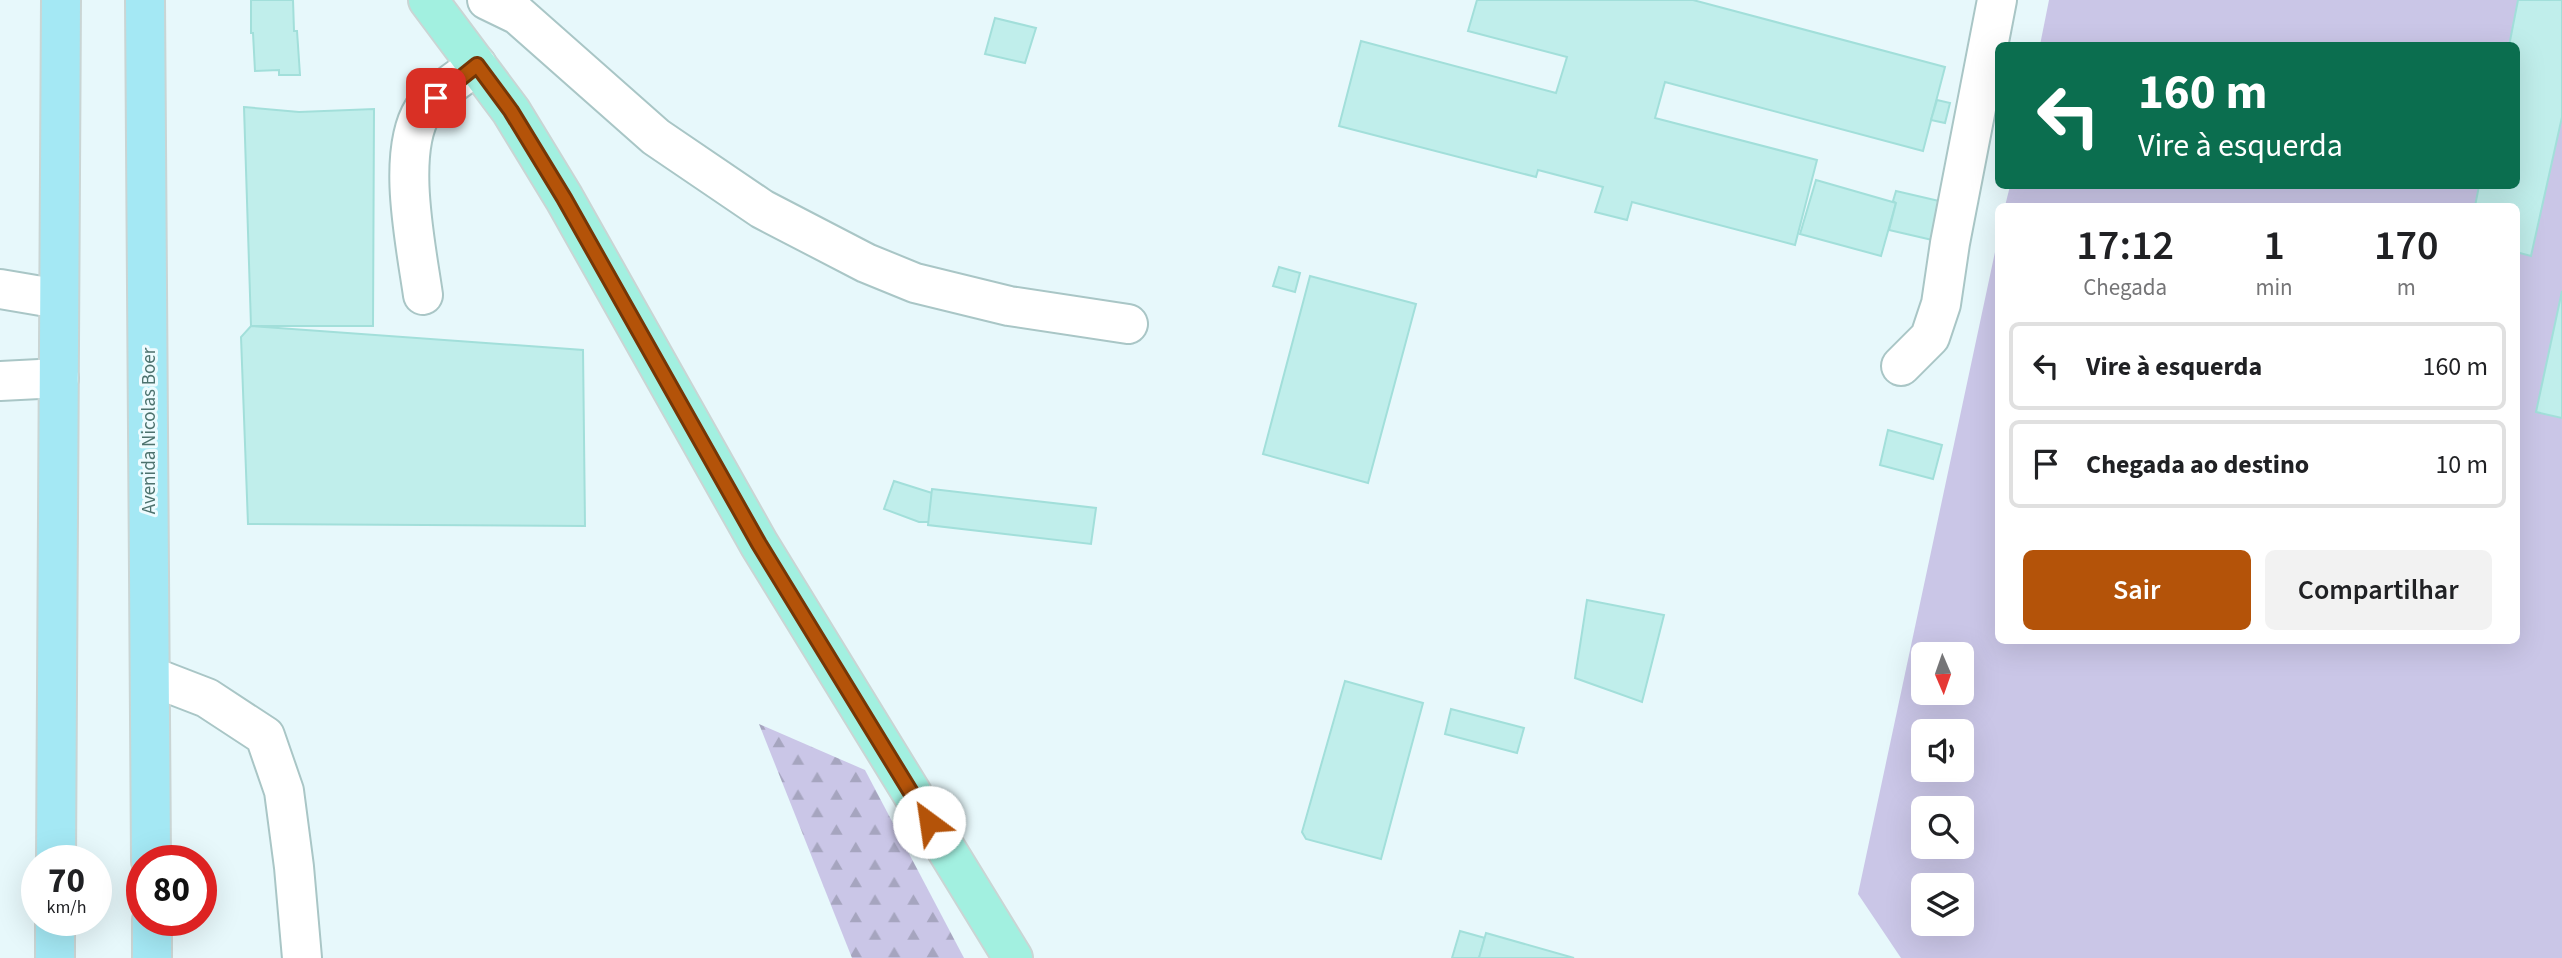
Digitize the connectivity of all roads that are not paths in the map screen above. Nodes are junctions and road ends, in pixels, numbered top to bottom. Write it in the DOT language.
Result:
graph roads {
  1 [pos="61,0"];
  2 [pos="145,0"];
  3 [pos="428,0"];
  4 [pos="487,0"];
  5 [pos="1997,0"];
  6 [pos="477,65"];
  7 [pos="0,289"];
  8 [pos="423,295"];
  9 [pos="60,299"];
  10 [pos="1128,324"];
  11 [pos="1902,366"];
  12 [pos="59,378"];
  13 [pos="0,381"];
  14 [pos="150,676"];
  15 [pos="56,845"];
  16 [pos="151,845"];
  17 [pos="55,936"];
  18 [pos="152,936"];
  19 [pos="55,958"];
  20 [pos="152,958"];
  21 [pos="302,958"];
  22 [pos="1013,958"];
  1 -- 9 [label="main road"];
  2 -- 14 [label="main road, Avenida Nicolas Boer"];
  3 -- 6 [label="highway"];
  4 -- 10 [label="lane"];
  5 -- 11 [label="lane"];
  6 -- 8 [label="lane"];
  6 -- 22 [label="highway"];
  7 -- 9 [label="lane"];
  9 -- 12 [label="main road"];
  12 -- 13 [label="lane"];
  12 -- 15 [label="main road"];
  14 -- 16 [label="main road, Avenida Nicolas Boer"];
  14 -- 21 [label="lane"];
  17 -- 19 [label="main road"];
  18 -- 20 [label="main road"];
}
